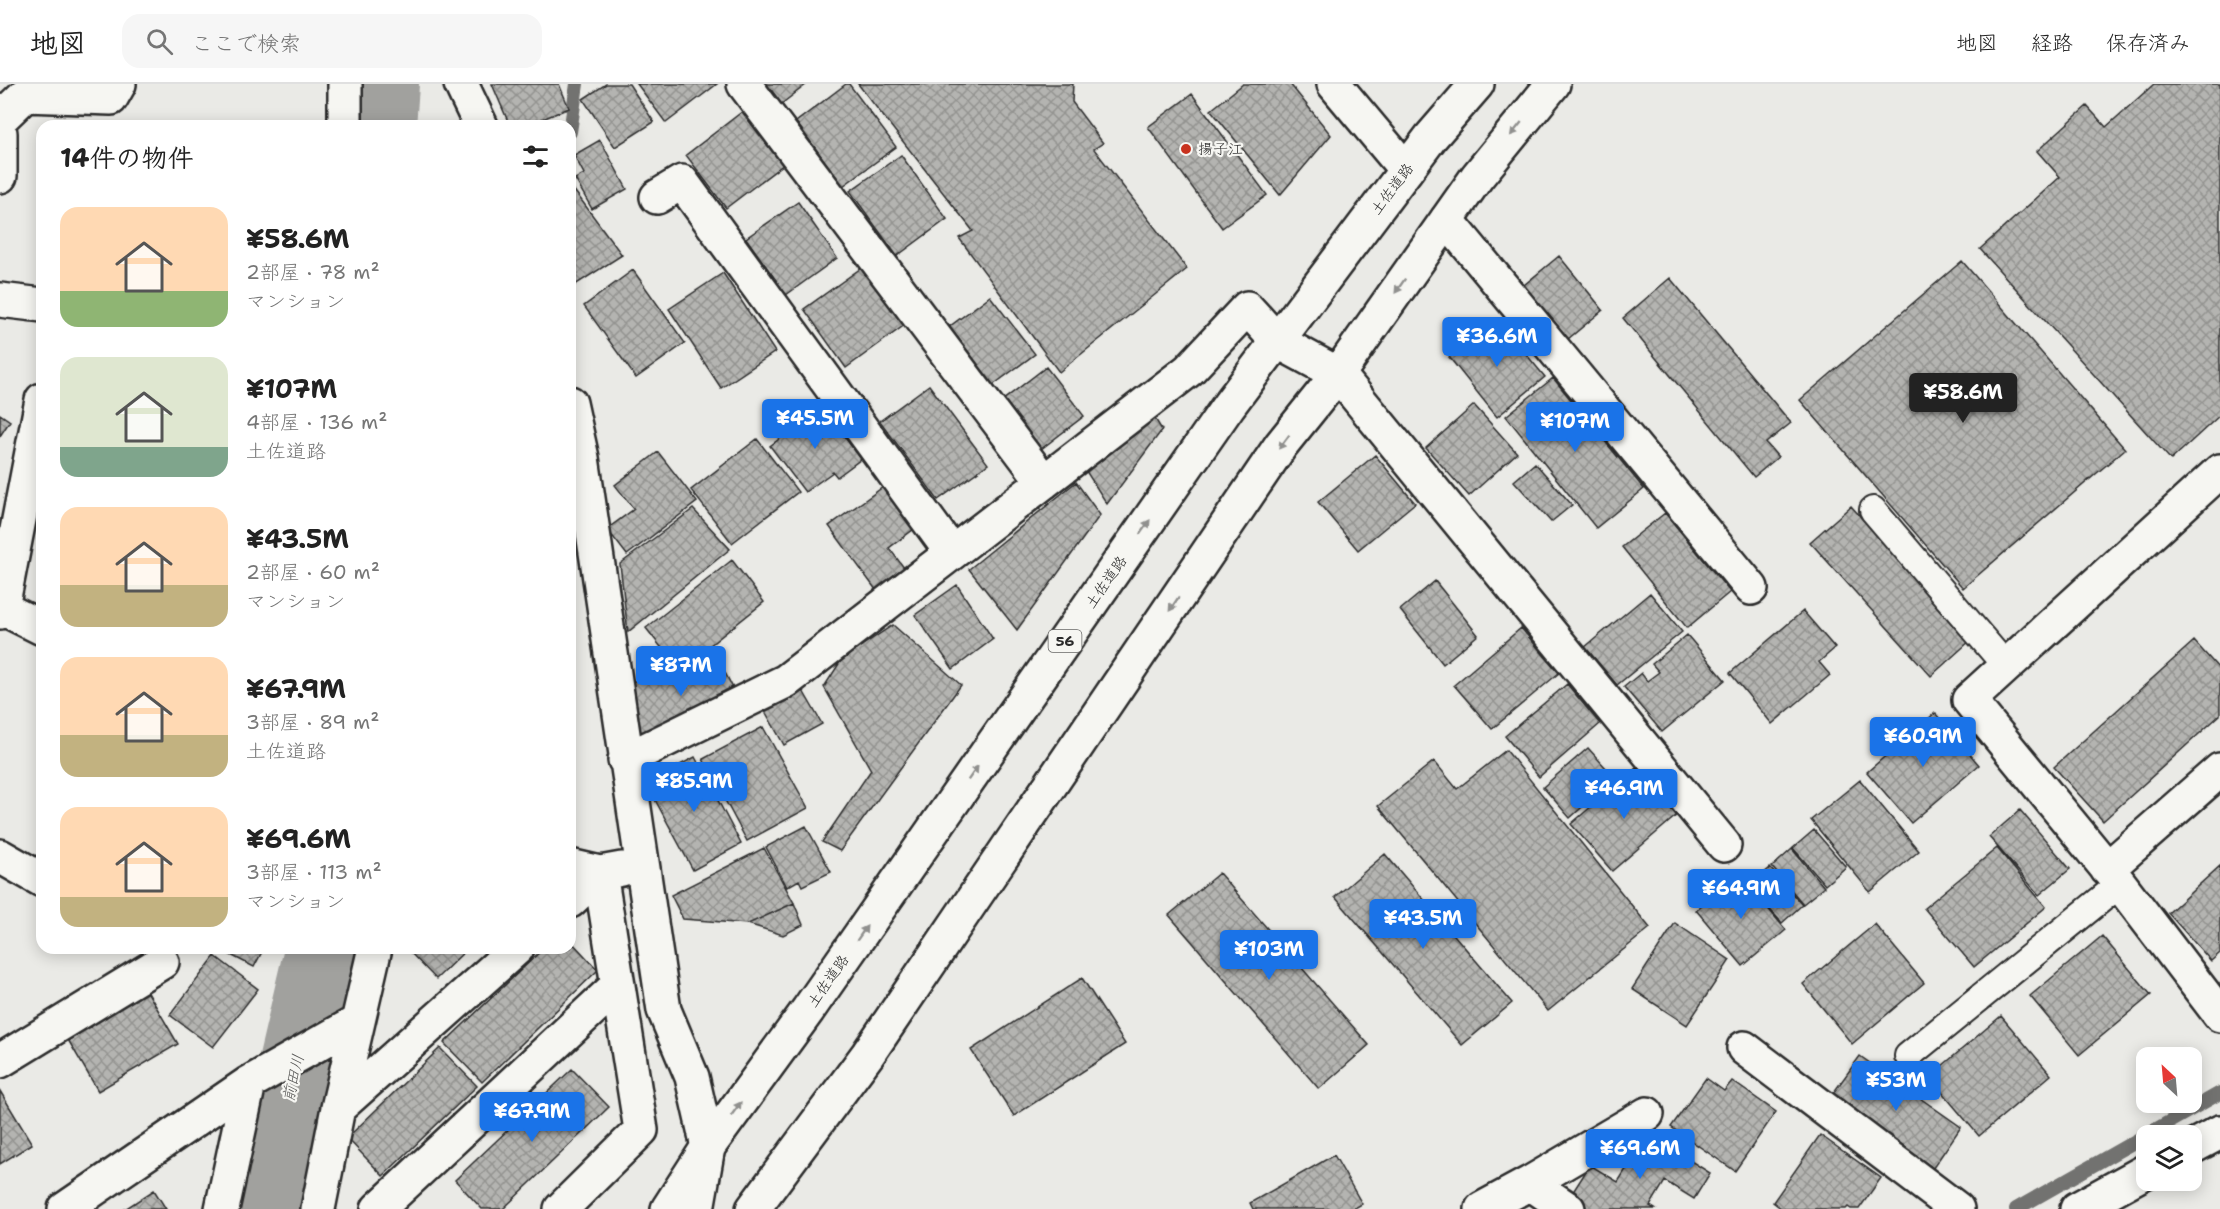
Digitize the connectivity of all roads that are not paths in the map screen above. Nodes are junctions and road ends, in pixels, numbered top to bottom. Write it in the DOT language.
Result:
graph roads {
  1 [pos="119,84"];
  2 [pos="345,84"];
  3 [pos="462,84"];
  4 [pos="744,84"];
  5 [pos="1334,84"];
  6 [pos="1476,84"];
  7 [pos="1553,84"];
  8 [pos="345,120"];
  9 [pos="478,120"];
  10 [pos="0,121"];
  11 [pos="0,133"];
  12 [pos="1406,170"];
  13 [pos="0,176"];
  14 [pos="657,197"];
  15 [pos="1447,220"];
  16 [pos="0,300"];
  17 [pos="36,304"];
  18 [pos="1277,341"];
  19 [pos="1338,374"];
  20 [pos="576,430"];
  21 [pos="36,431"];
  22 [pos="2220,471"];
  23 [pos="1044,482"];
  24 [pos="1873,510"];
  25 [pos="952,553"];
  26 [pos="1751,588"];
  27 [pos="1,610"];
  28 [pos="36,625"];
  29 [pos="2006,666"];
  30 [pos="625,760"];
  31 [pos="2220,770"];
  32 [pos="1724,845"];
  33 [pos="0,856"];
  34 [pos="641,865"];
  35 [pos="585,870"];
  36 [pos="36,877"];
  37 [pos="2114,877"];
  38 [pos="576,889"];
  39 [pos="162,954"];
  40 [pos="373,954"];
  41 [pos="510,954"];
  42 [pos="618,985"];
  43 [pos="2217,1004"];
  44 [pos="347,1028"];
  45 [pos="1744,1048"];
  46 [pos="1908,1056"];
  47 [pos="0,1061"];
  48 [pos="262,1076"];
  49 [pos="338,1108"];
  50 [pos="1647,1114"];
  51 [pos="2220,1132"];
  52 [pos="2202,1142"];
  53 [pos="708,1147"];
  54 [pos="2136,1177"];
  55 [pos="1530,1183"];
  56 [pos="65,1209"];
  57 [pos="222,1209"];
  58 [pos="318,1209"];
  59 [pos="378,1209"];
  60 [pos="561,1209"];
  61 [pos="668,1209"];
  62 [pos="697,1209"];
  63 [pos="753,1209"];
  64 [pos="1482,1209"];
  65 [pos="1568,1209"];
  66 [pos="1957,1209"];
  67 [pos="2077,1209"];
  1 -- 10 [label="main road"];
  2 -- 8 [label="main road"];
  3 -- 9 [label="main road"];
  4 -- 23 [label="main road"];
  5 -- 12 [label="main road"];
  6 -- 12 [label="main road, 土佐道路 / 56"];
  7 -- 15 [label="main road, one-way"];
  10 -- 11 [label="main road"];
  11 -- 13 [label="main road"];
  12 -- 18 [label="main road, 土佐道路 / 56"];
  14 -- 25 [label="main road"];
  15 -- 19 [label="main road, one-way"];
  15 -- 26 [label="main road"];
  16 -- 17 [label="main road"];
  18 -- 19 [label="main road"];
  18 -- 23 [label="main road"];
  53 -- 18 [label="main road, 土佐道路 / 56, one-way"];
  19 -- 32 [label="main road"];
  19 -- 63 [label="main road, one-way"];
  20 -- 30 [label="main road"];
  21 -- 27 [label="main road"];
  22 -- 29 [label="main road"];
  23 -- 25 [label="main road"];
  24 -- 29 [label="lane"];
  25 -- 30 [label="main road"];
  27 -- 28 [label="main road"];
  29 -- 37 [label="main road"];
  30 -- 34 [label="main road"];
  31 -- 37 [label="main road"];
  33 -- 36 [label="main road"];
  34 -- 35 [label="main road"];
  34 -- 53 [label="main road"];
  35 -- 38 [label="main road"];
  35 -- 42 [label="main road"];
  37 -- 43 [label="main road"];
  37 -- 46 [label="lane"];
  39 -- 47 [label="main road"];
  40 -- 44 [label="main road"];
  41 -- 49 [label="main road"];
  42 -- 59 [label="main road"];
  42 -- 60 [label="main road"];
  44 -- 48 [label="main road"];
  44 -- 49 [label="main road"];
  45 -- 66 [label="main road"];
  48 -- 56 [label="main road"];
  48 -- 57 [label="main road"];
  49 -- 58 [label="main road"];
  50 -- 55 [label="main road"];
  51 -- 52 [label="main road"];
  53 -- 61 [label="main road, 土佐道路 / 56"];
  53 -- 62 [label="main road"];
  54 -- 67 [label="main road"];
  55 -- 64 [label="main road"];
  55 -- 65 [label="main road"];
}
